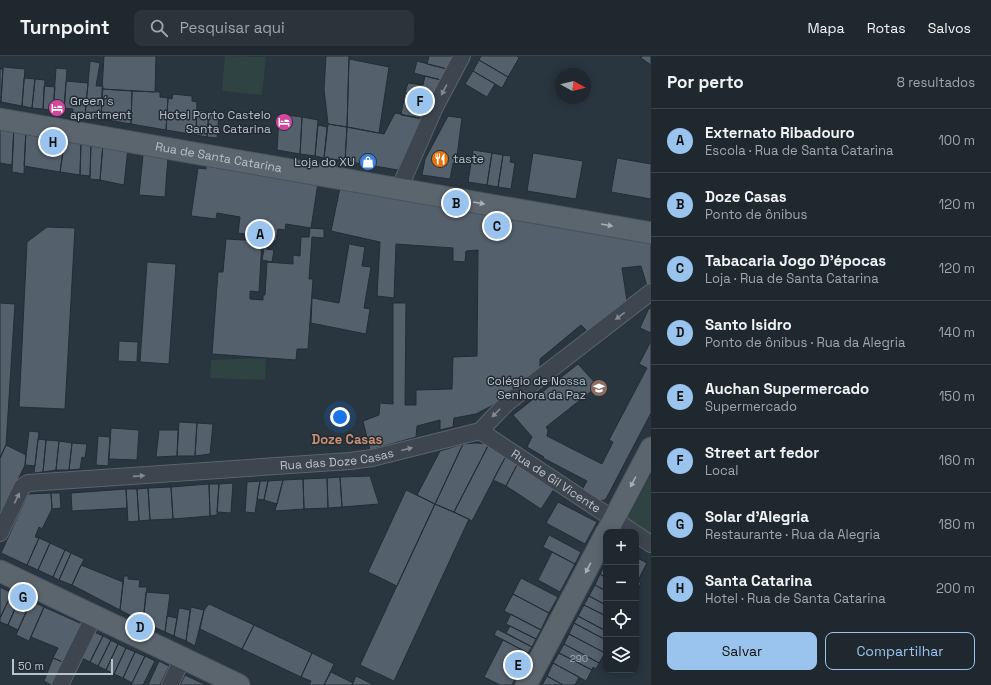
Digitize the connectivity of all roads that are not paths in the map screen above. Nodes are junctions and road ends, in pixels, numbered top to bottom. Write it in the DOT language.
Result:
graph roads {
  1 [pos="462,56"];
  2 [pos="0,119"];
  3 [pos="399,188"];
  4 [pos="651,233"];
  5 [pos="651,292"];
  6 [pos="480,431"];
  7 [pos="651,448"];
  8 [pos="609,528"];
  9 [pos="0,533"];
  10 [pos="639,536"];
  11 [pos="651,544"];
  12 [pos="0,571"];
  13 [pos="94,616"];
  14 [pos="182,659"];
  15 [pos="60,685"];
  16 [pos="170,685"];
  17 [pos="239,685"];
  18 [pos="526,685"];
  1 -- 3 [label="street, one-way"];
  2 -- 3 [label="main road, Rua de Santa Catarina"];
  3 -- 4 [label="main road, Rua de Santa Catarina, one-way"];
  5 -- 6 [label="street, one-way"];
  6 -- 8 [label="street, Rua de Gil Vicente"];
  9 -- 6 [label="street, Rua das Doze Casas, one-way"];
  7 -- 8 [label="main road, one-way"];
  8 -- 18 [label="main road, one-way"];
  10 -- 11 [label="street"];
  12 -- 13 [label="main road"];
  13 -- 14 [label="main road"];
  13 -- 15 [label="street"];
  14 -- 16 [label="street"];
  14 -- 17 [label="main road"];
}
